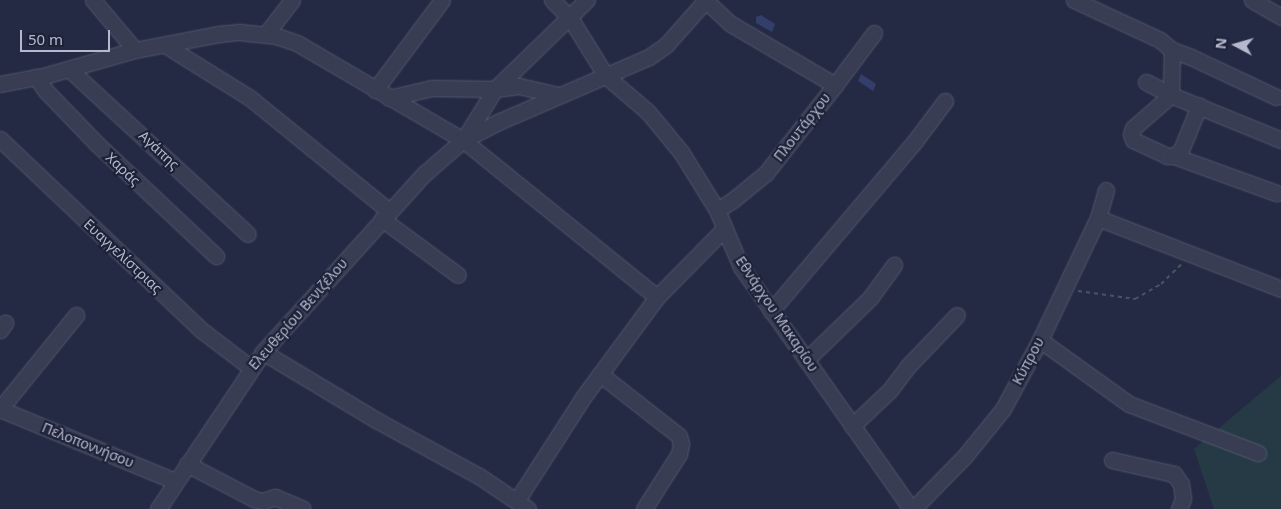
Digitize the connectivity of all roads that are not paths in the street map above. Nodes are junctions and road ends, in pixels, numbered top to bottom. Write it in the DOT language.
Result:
graph roads {
  1 [pos="93,0"];
  2 [pos="292,0"];
  3 [pos="442,0"];
  4 [pos="552,0"];
  5 [pos="587,0"];
  6 [pos="705,0"];
  7 [pos="1252,0"];
  8 [pos="1080,3"];
  9 [pos="1281,17"];
  10 [pos="570,18"];
  11 [pos="874,33"];
  12 [pos="266,34"];
  13 [pos="165,45"];
  14 [pos="135,50"];
  15 [pos="1172,50"];
  16 [pos="69,68"];
  17 [pos="606,76"];
  18 [pos="36,77"];
  19 [pos="1146,82"];
  20 [pos="0,84"];
  21 [pos="835,85"];
  22 [pos="495,89"];
  23 [pos="375,90"];
  24 [pos="557,95"];
  25 [pos="1171,95"];
  26 [pos="1276,97"];
  27 [pos="389,98"];
  28 [pos="945,101"];
  29 [pos="1199,106"];
  30 [pos="0,139"];
  31 [pos="463,140"];
  32 [pos="1281,140"];
  33 [pos="1174,156"];
  34 [pos="1106,190"];
  35 [pos="1276,193"];
  36 [pos="716,210"];
  37 [pos="386,215"];
  38 [pos="1098,218"];
  39 [pos="724,229"];
  40 [pos="248,234"];
  41 [pos="216,256"];
  42 [pos="894,265"];
  43 [pos="458,275"];
  44 [pos="1281,289"];
  45 [pos="657,297"];
  46 [pos="771,311"];
  47 [pos="76,315"];
  48 [pos="957,315"];
  49 [pos="1040,340"];
  50 [pos="263,352"];
  51 [pos="806,360"];
  52 [pos="251,368"];
  53 [pos="600,374"];
  54 [pos="0,409"];
  55 [pos="852,426"];
  56 [pos="1258,453"];
  57 [pos="1112,460"];
  58 [pos="187,464"];
  59 [pos="176,481"];
  60 [pos="523,504"];
  61 [pos="158,509"];
  62 [pos="303,509"];
  63 [pos="644,509"];
  64 [pos="912,509"];
  65 [pos="1179,509"];
  1 -- 14 [label="street"];
  2 -- 12 [label="street"];
  3 -- 23 [label="street"];
  4 -- 10 [label="street, Εθνάρχου Μακαρίου"];
  5 -- 10 [label="street"];
  6 -- 17 [label="street"];
  6 -- 21 [label="street, Πλουτάρχου"];
  7 -- 9 [label="street"];
  8 -- 15 [label="street"];
  10 -- 17 [label="street, Εθνάρχου Μακαρίου"];
  10 -- 22 [label="street"];
  11 -- 21 [label="street"];
  12 -- 13 [label="street"];
  12 -- 23 [label="street"];
  13 -- 14 [label="street"];
  13 -- 37 [label="street"];
  14 -- 16 [label="street"];
  15 -- 25 [label="street"];
  15 -- 26 [label="street"];
  16 -- 18 [label="street"];
  16 -- 40 [label="street, Αγάπης"];
  17 -- 24 [label="street"];
  17 -- 36 [label="street, Εθνάρχου Μακαρίου"];
  18 -- 20 [label="street"];
  18 -- 41 [label="street, Χαράς"];
  19 -- 25 [label="street"];
  21 -- 36 [label="street, Πλουτάρχου"];
  22 -- 24 [label="street"];
  22 -- 27 [label="street"];
  22 -- 31 [label="street"];
  23 -- 27 [label="street"];
  24 -- 31 [label="street"];
  25 -- 29 [label="street"];
  25 -- 33 [label="street"];
  27 -- 31 [label="street"];
  28 -- 46 [label="street"];
  29 -- 32 [label="street"];
  29 -- 33 [label="street"];
  30 -- 52 [label="street, Ευαγγελίστριας"];
  31 -- 37 [label="street, Ελευθερίου Βενιζέλου"];
  31 -- 45 [label="street"];
  33 -- 35 [label="street"];
  34 -- 38 [label="street, Κύπρου"];
  36 -- 39 [label="street, Εθνάρχου Μακαρίου"];
  37 -- 43 [label="street"];
  37 -- 50 [label="street, Ελευθερίου Βενιζέλου"];
  38 -- 44 [label="street"];
  38 -- 49 [label="street, Κύπρου"];
  39 -- 45 [label="street"];
  39 -- 46 [label="street, Εθνάρχου Μακαρίου"];
  42 -- 51 [label="street"];
  45 -- 53 [label="street"];
  46 -- 51 [label="street, Εθνάρχου Μακαρίου"];
  47 -- 54 [label="street"];
  48 -- 55 [label="street"];
  49 -- 56 [label="street"];
  49 -- 64 [label="street, Κύπρου"];
  50 -- 52 [label="street, Ελευθερίου Βενιζέλου"];
  50 -- 60 [label="street"];
  51 -- 55 [label="street, Εθνάρχου Μακαρίου"];
  52 -- 58 [label="street, Ελευθερίου Βενιζέλου"];
  53 -- 60 [label="street"];
  53 -- 63 [label="street"];
  54 -- 59 [label="street, Πελοποννήσου"];
  55 -- 64 [label="street, Εθνάρχου Μακαρίου"];
  57 -- 65 [label="street"];
  58 -- 59 [label="street, Ελευθερίου Βενιζέλου"];
  58 -- 62 [label="street"];
  59 -- 61 [label="street, Ελευθερίου Βενιζέλου"];
}
